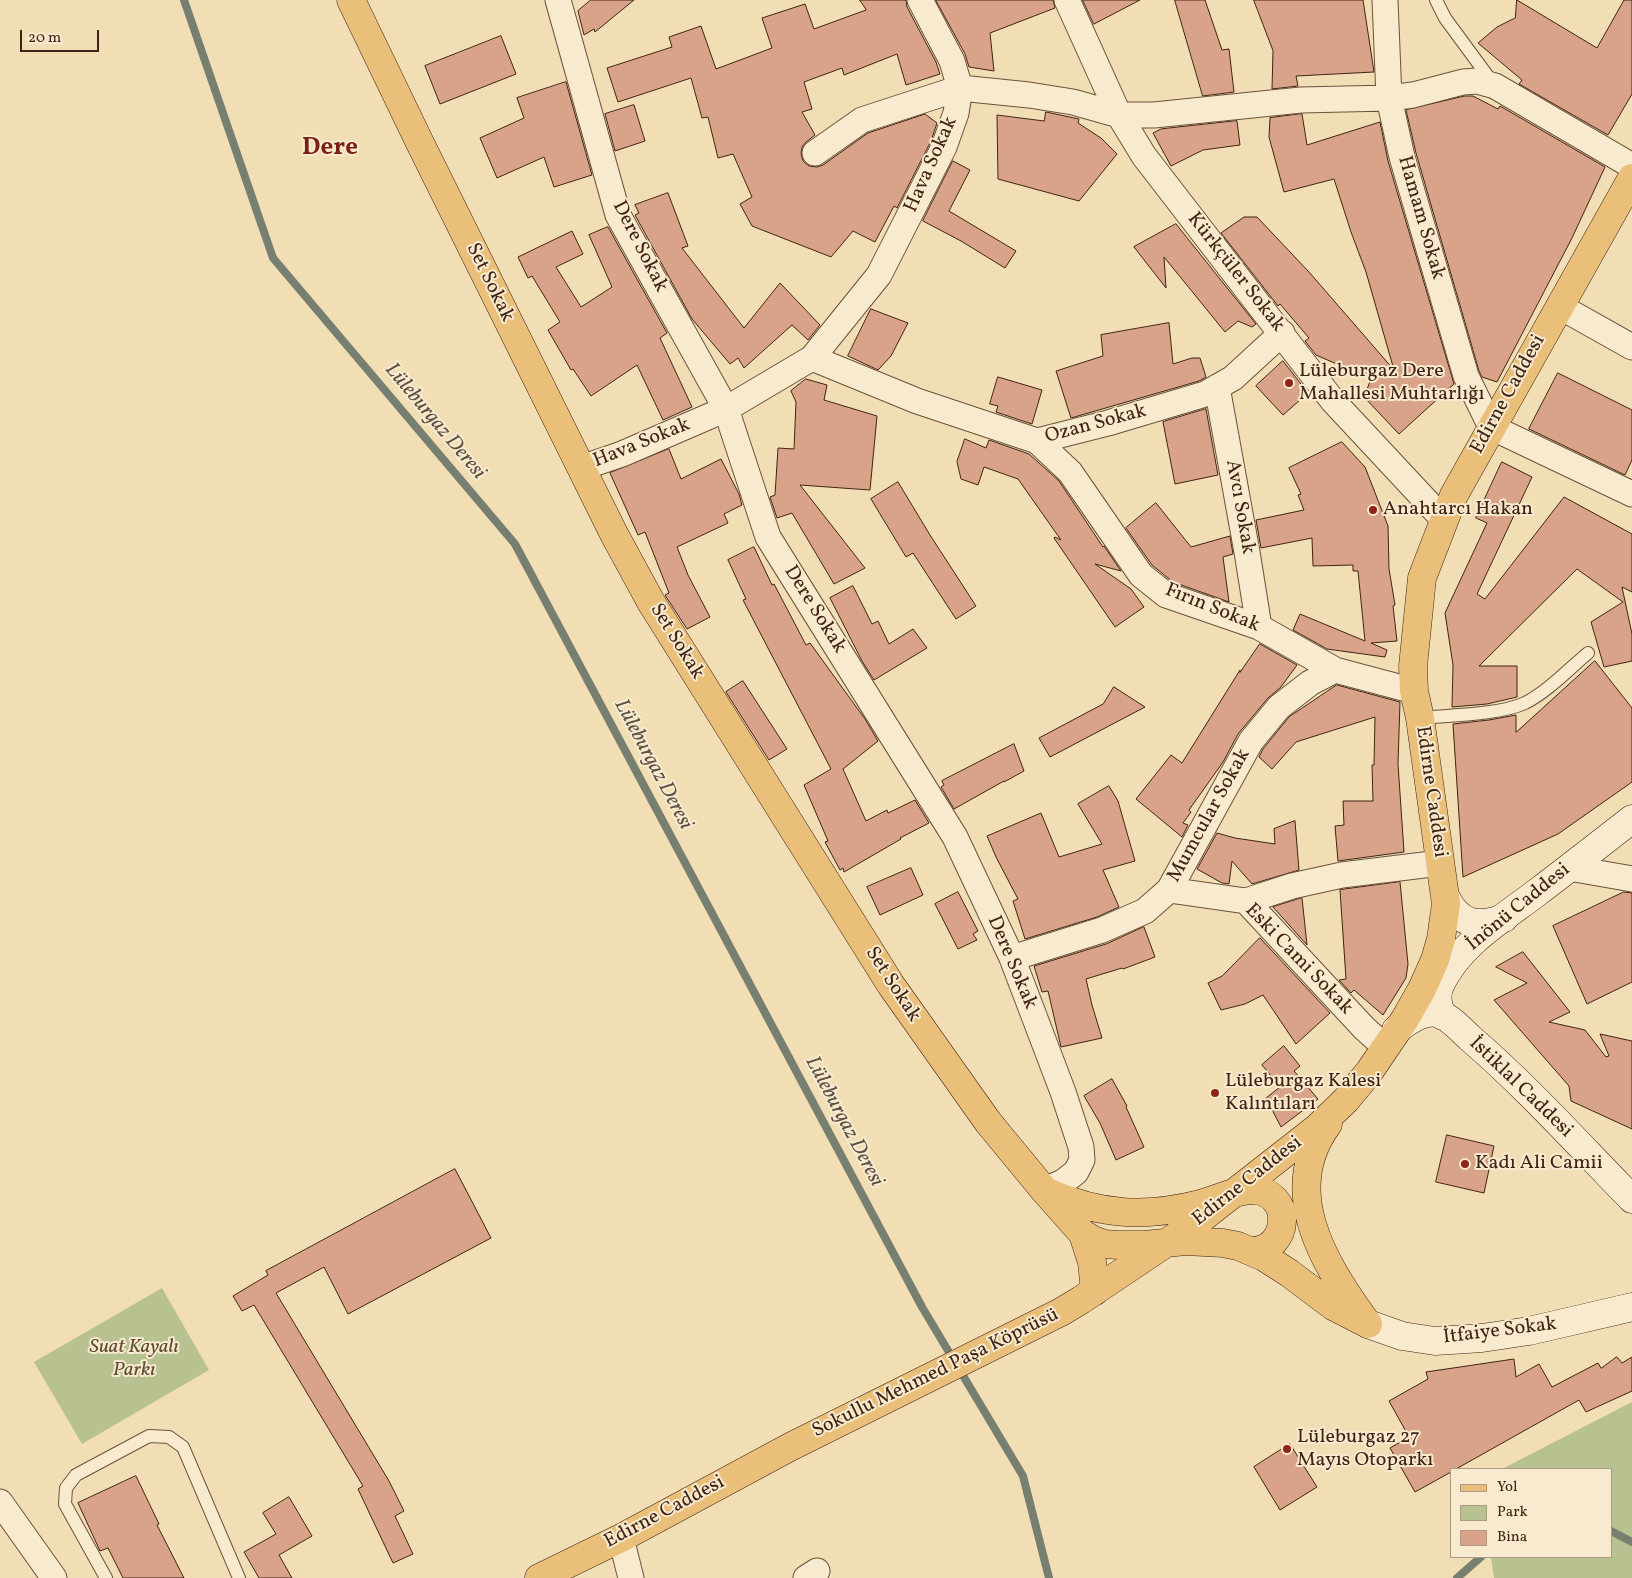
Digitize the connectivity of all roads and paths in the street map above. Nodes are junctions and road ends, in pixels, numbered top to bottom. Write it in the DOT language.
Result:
graph roads {
  1 [pos="351,0"];
  2 [pos="920,0"];
  3 [pos="1066,0"];
  4 [pos="1385,0"];
  5 [pos="1436,0"];
  6 [pos="565,4"];
  7 [pos="1495,86"];
  8 [pos="960,88"];
  9 [pos="1389,98"];
  10 [pos="1119,115"];
  11 [pos="815,152"];
  12 [pos="1632,166"];
  13 [pos="1632,178"];
  14 [pos="1559,306"];
  15 [pos="1282,333"];
  16 [pos="1632,347"];
  17 [pos="812,358"];
  18 [pos="1217,387"];
  19 [pos="726,409"];
  20 [pos="1491,427"];
  21 [pos="1037,441"];
  22 [pos="581,468"];
  23 [pos="1632,494"];
  24 [pos="1444,520"];
  25 [pos="1259,627"];
  26 [pos="1588,653"];
  27 [pos="1335,670"];
  28 [pos="1414,691"];
  29 [pos="1420,718"];
  30 [pos="1632,819"];
  31 [pos="1440,863"];
  32 [pos="1570,868"];
  33 [pos="1632,879"];
  34 [pos="1169,890"];
  35 [pos="1446,898"];
  36 [pos="1246,901"];
  37 [pos="1505,917"];
  38 [pos="1012,958"];
  39 [pos="1443,1016"];
  40 [pos="1391,1039"];
  41 [pos="1346,1100"];
  42 [pos="1622,1179"];
  43 [pos="1044,1190"];
  44 [pos="1235,1193"];
  45 [pos="1632,1199"];
  46 [pos="1083,1234"];
  47 [pos="1167,1243"];
  48 [pos="1252,1251"];
  49 [pos="1088,1296"];
  50 [pos="1632,1307"];
  51 [pos="1368,1324"];
  52 [pos="790,1447"];
  53 [pos="0,1502"];
  54 [pos="621,1538"];
  55 [pos="550,1576"];
  56 [pos="54,1578"];
  57 [pos="106,1578"];
  58 [pos="239,1578"];
  59 [pos="631,1578"];
  1 -- 22 [label="main road, Set Sokak"];
  2 -- 8 [label="street"];
  3 -- 10 [label="street, Kürkçüler Sokak"];
  4 -- 9 [label="street, Hamam Sokak"];
  5 -- 7 [label="lane"];
  6 -- 19 [label="street, Dere Sokak"];
  7 -- 9 [label="street"];
  7 -- 12 [label="street"];
  8 -- 10 [label="street"];
  8 -- 11 [label="street"];
  8 -- 17 [label="street, Hava Sokak"];
  9 -- 10 [label="street"];
  9 -- 20 [label="street, Hamam Sokak"];
  10 -- 15 [label="street, Kürkçüler Sokak"];
  13 -- 14 [label="main road, Edirne Caddesi"];
  14 -- 16 [label="street"];
  14 -- 20 [label="main road, Edirne Caddesi"];
  15 -- 18 [label="street, Ozan Sokak"];
  15 -- 24 [label="street, Kürkçüler Sokak"];
  17 -- 19 [label="street, Hava Sokak"];
  17 -- 21 [label="street, Ozan Sokak"];
  18 -- 21 [label="street, Ozan Sokak"];
  18 -- 25 [label="street, Avcı Sokak"];
  19 -- 22 [label="street, Hava Sokak"];
  19 -- 38 [label="street, Dere Sokak"];
  20 -- 23 [label="street"];
  20 -- 24 [label="main road, Edirne Caddesi"];
  21 -- 25 [label="street, Fırın Sokak"];
  22 -- 43 [label="main road, Set Sokak"];
  24 -- 28 [label="main road, Edirne Caddesi"];
  25 -- 27 [label="street, Fırın Sokak"];
  26 -- 29 [label="lane"];
  27 -- 28 [label="street, Fırın Sokak"];
  27 -- 34 [label="street, Mumcular Sokak"];
  28 -- 29 [label="main road, Edirne Caddesi"];
  29 -- 31 [label="main road, Edirne Caddesi"];
  30 -- 32 [label="main road, İnönü Caddesi"];
  31 -- 35 [label="main road, Edirne Caddesi"];
  31 -- 36 [label="street"];
  32 -- 33 [label="street"];
  32 -- 37 [label="main road, İnönü Caddesi"];
  34 -- 36 [label="street, Eski Cami Sokak"];
  34 -- 38 [label="street, Mumcular Sokak"];
  35 -- 37 [label="main road"];
  35 -- 40 [label="main road, Edirne Caddesi"];
  36 -- 40 [label="street, Eski Cami Sokak"];
  37 -- 39 [label="main road, İnönü Caddesi"];
  38 -- 43 [label="street, Dere Sokak"];
  39 -- 40 [label="main road"];
  39 -- 42 [label="main road, İstiklal Caddesi"];
  40 -- 41 [label="main road, Edirne Caddesi"];
  41 -- 44 [label="main road, Edirne Caddesi"];
  41 -- 51 [label="main road"];
  42 -- 45 [label="main road, İstiklal Caddesi"];
  43 -- 44 [label="main road"];
  43 -- 46 [label="main road, Set Sokak"];
  44 -- 47 [label="main road, Edirne Caddesi"];
  44 -- 48 [label="main road"];
  46 -- 47 [label="main road, Set Sokak"];
  46 -- 49 [label="main road, Set Sokak"];
  47 -- 48 [label="main road, İtfaiye Sokak"];
  47 -- 49 [label="main road, Edirne Caddesi"];
  48 -- 51 [label="main road, İtfaiye Sokak"];
  49 -- 52 [label="main road, Sokullu Mehmed Paşa Köprüsü"];
  50 -- 51 [label="main road, İtfaiye Sokak"];
  52 -- 54 [label="main road, Edirne Caddesi"];
  53 -- 56 [label="street"];
  54 -- 55 [label="main road, Edirne Caddesi"];
  54 -- 59 [label="street"];
  57 -- 58 [label="lane"];
}
